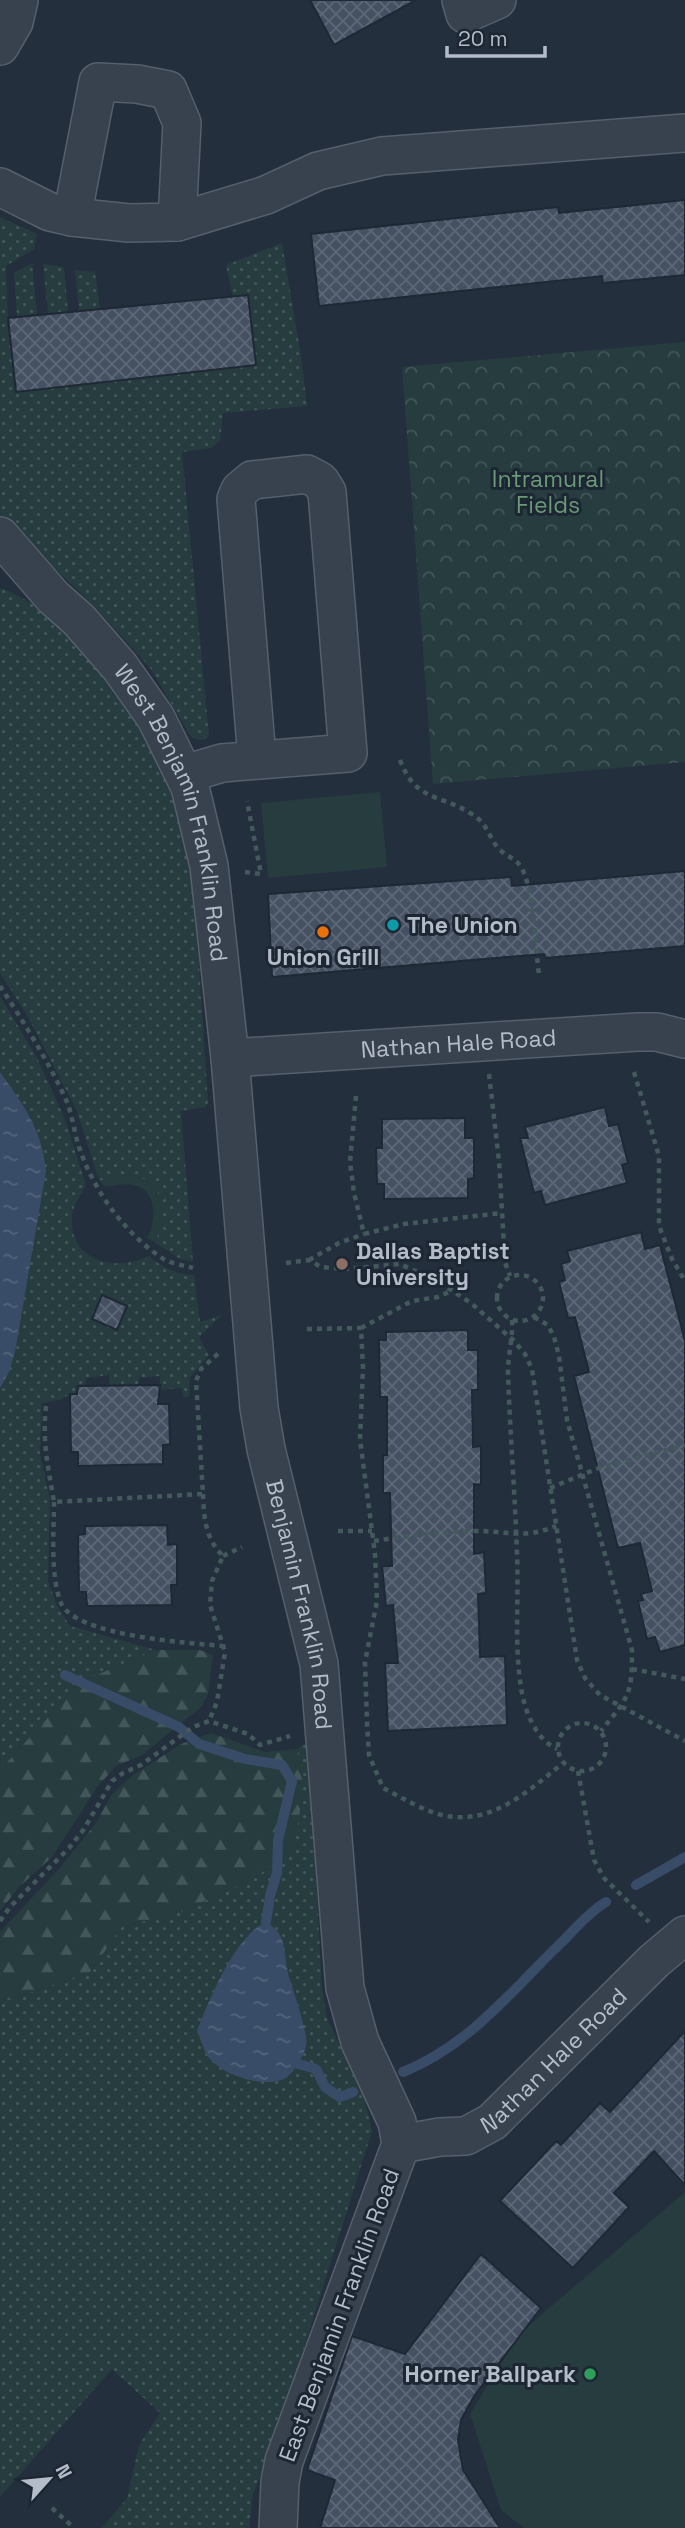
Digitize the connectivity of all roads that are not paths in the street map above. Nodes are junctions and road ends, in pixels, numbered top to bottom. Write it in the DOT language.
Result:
graph roads {
  1 [pos="19,0"];
  2 [pos="461,0"];
  3 [pos="497,0"];
  4 [pos="0,47"];
  5 [pos="685,133"];
  6 [pos="0,187"];
  7 [pos="72,217"];
  8 [pos="177,222"];
  9 [pos="0,536"];
  10 [pos="0,576"];
  11 [pos="53,597"];
  12 [pos="257,760"];
  13 [pos="185,774"];
  14 [pos="685,1039"];
  15 [pos="230,1058"];
  16 [pos="678,1940"];
  17 [pos="401,2144"];
  18 [pos="278,2528"];
  1 -- 4 [label="street"];
  2 -- 3 [label="street"];
  5 -- 8 [label="street"];
  6 -- 7 [label="street"];
  7 -- 8 [label="street"];
  7 -- 8 [label="street"];
  9 -- 11 [label="street, West Benjamin Franklin Road"];
  10 -- 11 [label="street, West Benjamin Franklin Road"];
  11 -- 13 [label="street, West Benjamin Franklin Road"];
  12 -- 12 [label="street"];
  12 -- 13 [label="street"];
  13 -- 15 [label="street, West Benjamin Franklin Road"];
  14 -- 15 [label="street, Nathan Hale Road"];
  15 -- 17 [label="street, Benjamin Franklin Road"];
  16 -- 17 [label="street, Nathan Hale Road"];
  17 -- 18 [label="street, East Benjamin Franklin Road"];
}
